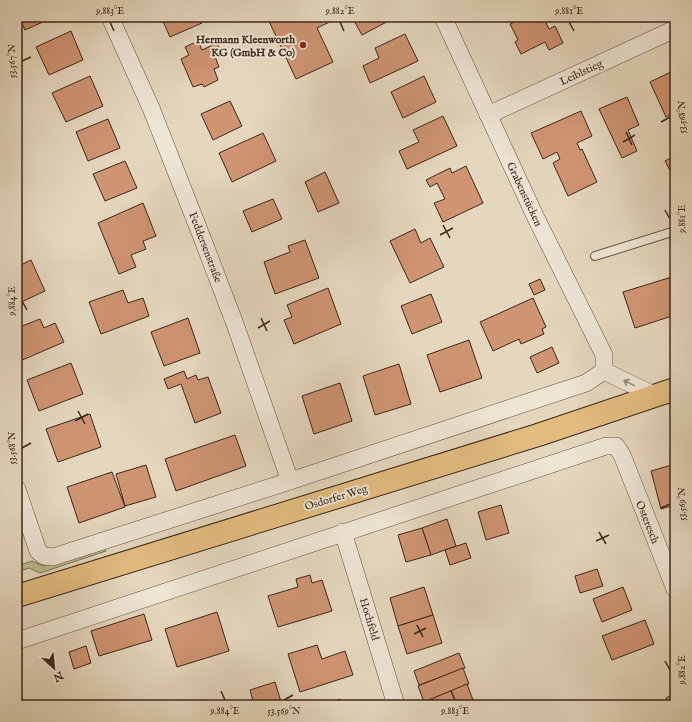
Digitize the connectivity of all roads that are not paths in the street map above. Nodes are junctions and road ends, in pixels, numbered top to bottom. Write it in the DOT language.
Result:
graph roads {
  1 [pos="110,17"];
  2 [pos="443,17"];
  3 [pos="675,29"];
  4 [pos="488,115"];
  5 [pos="675,231"];
  6 [pos="595,256"];
  7 [pos="604,371"];
  8 [pos="675,389"];
  9 [pos="654,395"];
  10 [pos="290,481"];
  11 [pos="17,489"];
  12 [pos="344,532"];
  13 [pos="675,589"];
  14 [pos="17,596"];
  15 [pos="17,641"];
  16 [pos="396,705"];
  1 -- 10 [label="street, Feddersenstraße"];
  2 -- 4 [label="street, Grabenstücken"];
  3 -- 4 [label="street, Leiblstieg"];
  4 -- 7 [label="street, Grabenstücken"];
  5 -- 6 [label="lane"];
  9 -- 7 [label="street, one-way"];
  7 -- 10 [label="street"];
  8 -- 9 [label="main road, Osdorfer Weg"];
  9 -- 14 [label="main road, Osdorfer Weg"];
  10 -- 11 [label="street"];
  12 -- 13 [label="street, Osteresch"];
  12 -- 15 [label="street"];
  12 -- 16 [label="street, Hochfeld"];
}
